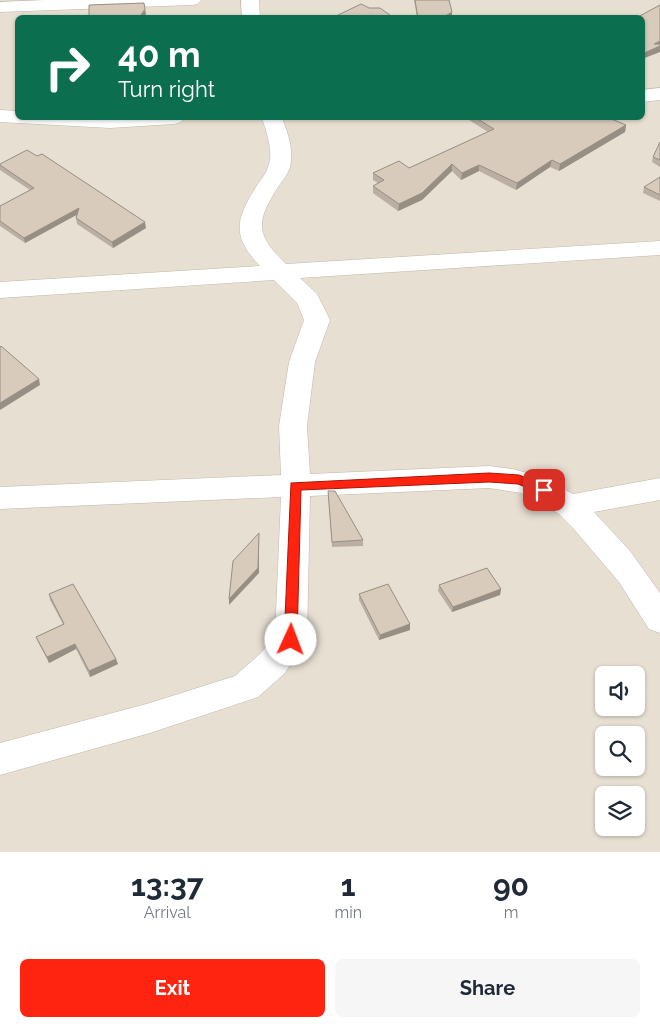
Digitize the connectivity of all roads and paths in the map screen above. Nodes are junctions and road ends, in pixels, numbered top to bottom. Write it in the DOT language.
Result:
graph roads {
  1 [pos="192,0"];
  2 [pos="250,0"];
  3 [pos="0,8"];
  4 [pos="251,15"];
  5 [pos="660,94"];
  6 [pos="645,96"];
  7 [pos="0,116"];
  8 [pos="15,117"];
  9 [pos="68,120"];
  10 [pos="142,120"];
  11 [pos="273,120"];
  12 [pos="660,248"];
  13 [pos="277,271"];
  14 [pos="0,290"];
  15 [pos="296,486"];
  16 [pos="660,489"];
  17 [pos="0,498"];
  18 [pos="569,506"];
  19 [pos="660,620"];
  20 [pos="0,759"];
  1 -- 3 [label="street"];
  2 -- 4 [label="street"];
  5 -- 6 [label="street"];
  7 -- 8 [label="street"];
  9 -- 10 [label="street"];
  11 -- 13 [label="street"];
  12 -- 13 [label="street"];
  13 -- 14 [label="street"];
  13 -- 15 [label="street"];
  15 -- 17 [label="street"];
  15 -- 18 [label="street"];
  15 -- 20 [label="street"];
  16 -- 18 [label="street"];
  18 -- 19 [label="street"];
}
